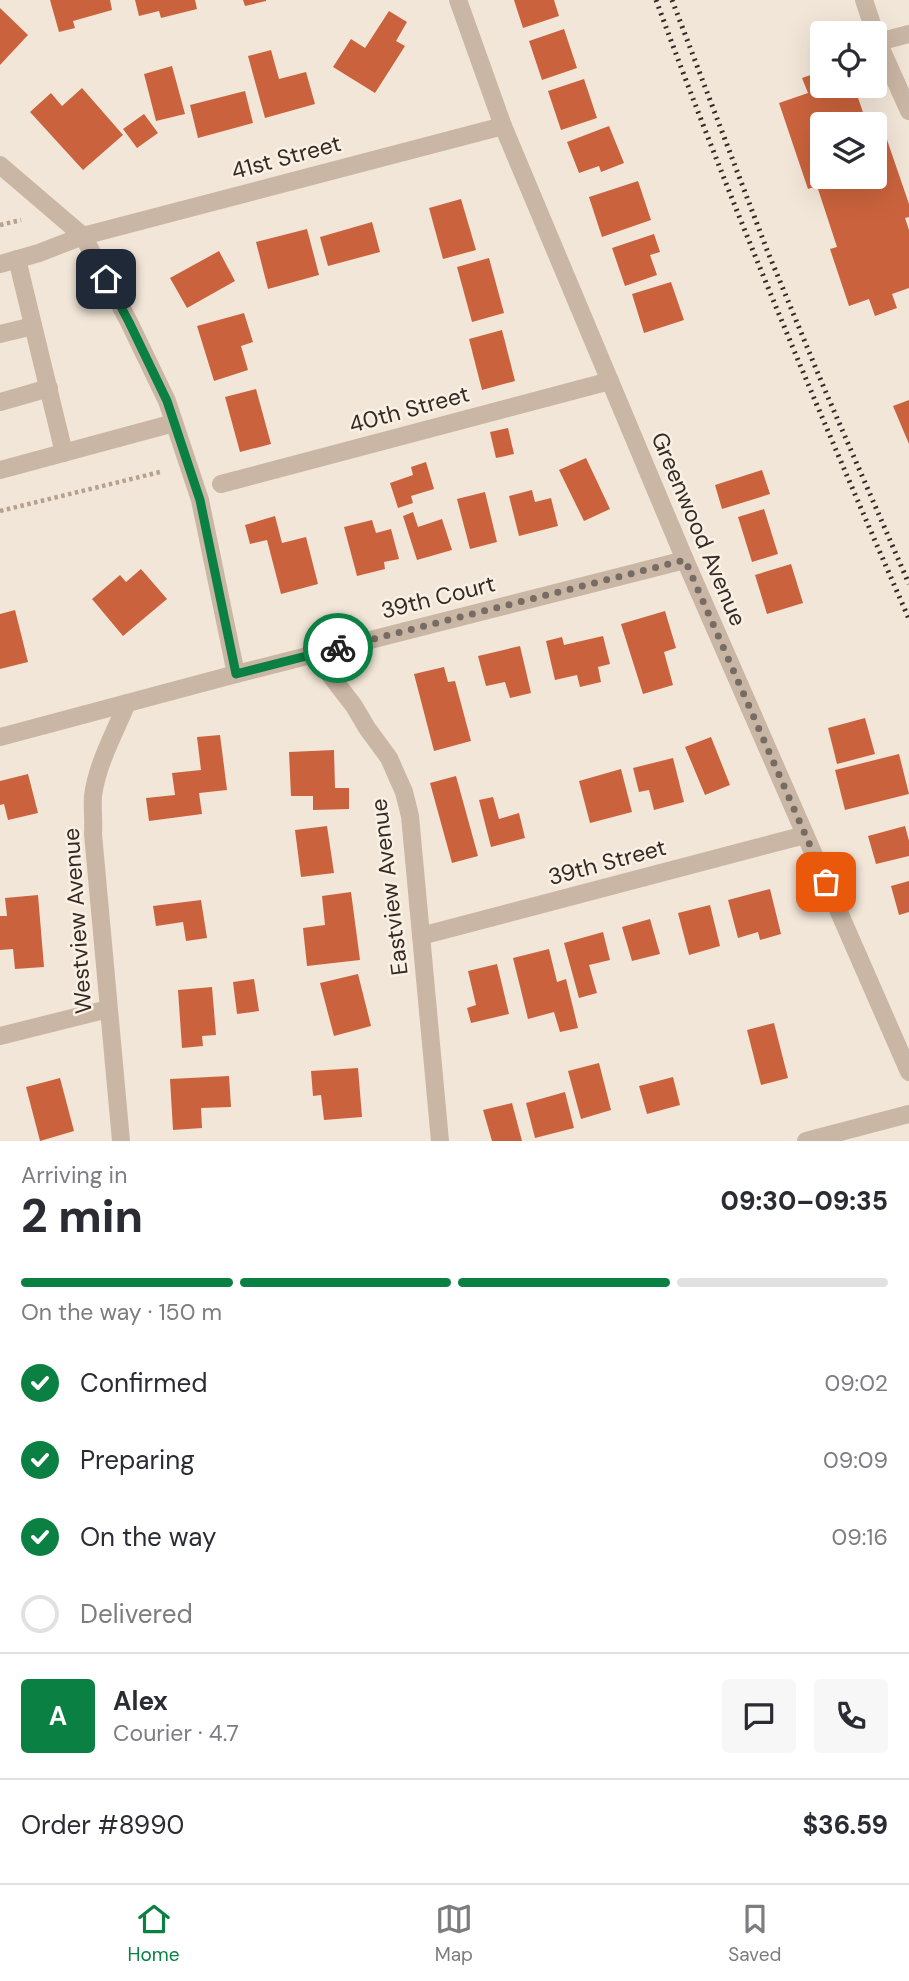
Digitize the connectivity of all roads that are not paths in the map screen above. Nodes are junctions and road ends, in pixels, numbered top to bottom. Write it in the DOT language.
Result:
graph roads {
  1 [pos="458,0"];
  2 [pos="864,0"];
  3 [pos="871,21"];
  4 [pos="909,34"];
  5 [pos="887,39"];
  6 [pos="887,61"];
  7 [pos="909,111"];
  8 [pos="503,126"];
  9 [pos="0,165"];
  10 [pos="83,236"];
  11 [pos="9,261"];
  12 [pos="33,326"];
  13 [pos="0,334"];
  14 [pos="610,381"];
  15 [pos="49,388"];
  16 [pos="0,402"];
  17 [pos="174,423"];
  18 [pos="64,453"];
  19 [pos="0,470"];
  20 [pos="221,484"];
  21 [pos="685,560"];
  22 [pos="314,654"];
  23 [pos="236,674"];
  24 [pos="127,703"];
  25 [pos="0,737"];
  26 [pos="805,835"];
  27 [pos="421,936"];
  28 [pos="108,1009"];
  29 [pos="0,1036"];
  30 [pos="909,1072"];
  31 [pos="909,1114"];
  32 [pos="121,1141"];
  33 [pos="440,1141"];
  34 [pos="806,1141"];
  1 -- 8 [label="street, Greenwood Avenue"];
  2 -- 3 [label="street"];
  4 -- 5 [label="street"];
  6 -- 7 [label="street"];
  8 -- 10 [label="street, 41st Street"];
  8 -- 14 [label="street, Greenwood Avenue"];
  9 -- 10 [label="street"];
  10 -- 11 [label="street, 41st Street"];
  10 -- 17 [label="street"];
  11 -- 12 [label="street"];
  12 -- 13 [label="street"];
  12 -- 15 [label="street"];
  14 -- 20 [label="street, 40th Street"];
  14 -- 21 [label="street, Greenwood Avenue"];
  15 -- 16 [label="street"];
  15 -- 18 [label="street"];
  17 -- 18 [label="street"];
  17 -- 23 [label="street"];
  18 -- 19 [label="street"];
  21 -- 22 [label="street, 39th Court"];
  21 -- 26 [label="street, Greenwood Avenue"];
  22 -- 23 [label="street, 39th Court"];
  22 -- 27 [label="street, Eastview Avenue"];
  23 -- 24 [label="street, 39th Court"];
  24 -- 25 [label="street, 39th Court"];
  24 -- 28 [label="street, Westview Avenue"];
  26 -- 27 [label="street, 39th Street"];
  26 -- 30 [label="street, Greenwood Avenue"];
  27 -- 33 [label="street, Eastview Avenue"];
  28 -- 29 [label="street"];
  28 -- 32 [label="street, Westview Avenue"];
  31 -- 34 [label="street"];
}
